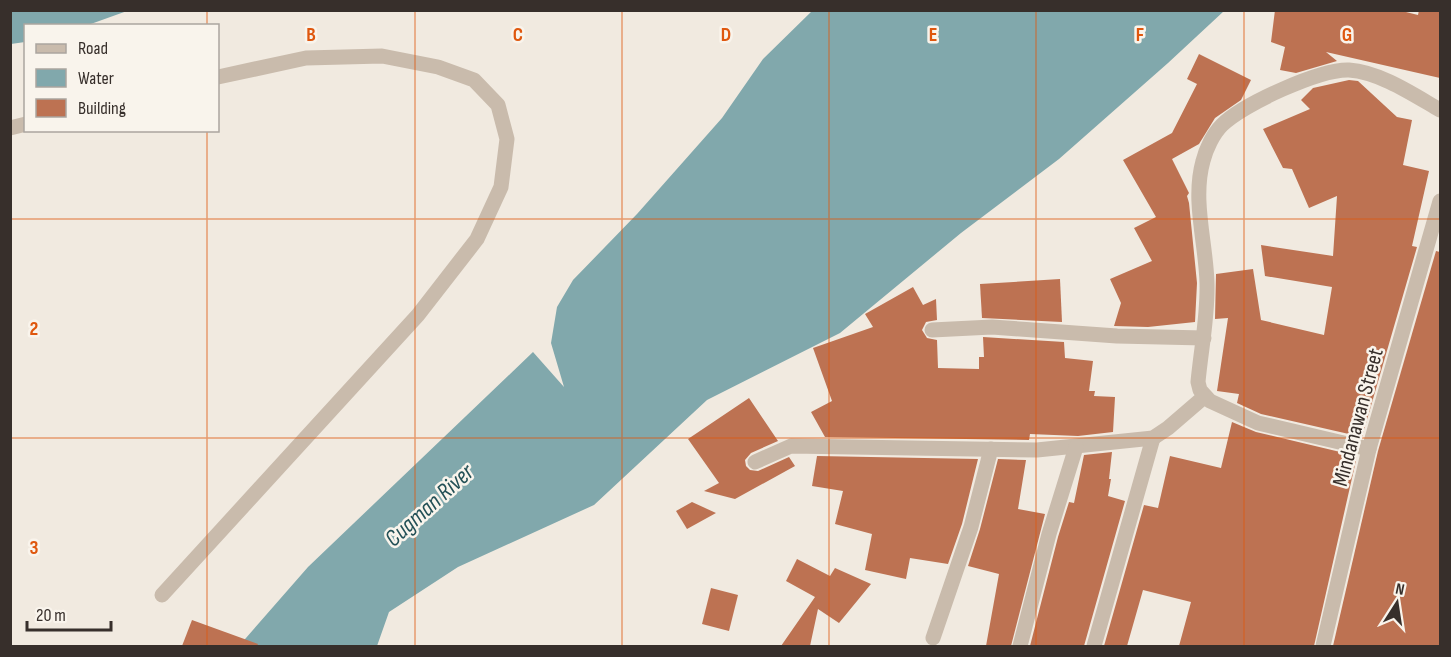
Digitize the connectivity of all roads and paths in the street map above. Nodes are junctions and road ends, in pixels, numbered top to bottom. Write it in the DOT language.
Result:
graph roads {
  1 [pos="219,77"];
  2 [pos="1440,110"];
  3 [pos="1440,201"];
  4 [pos="932,330"];
  5 [pos="1204,338"];
  6 [pos="1204,397"];
  7 [pos="1153,438"];
  8 [pos="1076,447"];
  9 [pos="991,449"];
  10 [pos="1369,449"];
  11 [pos="755,462"];
  12 [pos="162,595"];
  13 [pos="933,638"];
  14 [pos="1020,646"];
  15 [pos="1094,646"];
  16 [pos="1323,646"];
  1 -- 12 [label="street"];
  2 -- 5 [label="street"];
  3 -- 10 [label="street, Mindanawan Street"];
  4 -- 5 [label="street"];
  5 -- 6 [label="street"];
  6 -- 7 [label="street"];
  6 -- 10 [label="street"];
  7 -- 8 [label="street"];
  7 -- 15 [label="street"];
  8 -- 9 [label="street"];
  8 -- 14 [label="street"];
  9 -- 11 [label="street"];
  9 -- 13 [label="street"];
  10 -- 16 [label="street, Mindanawan Street"];
}
